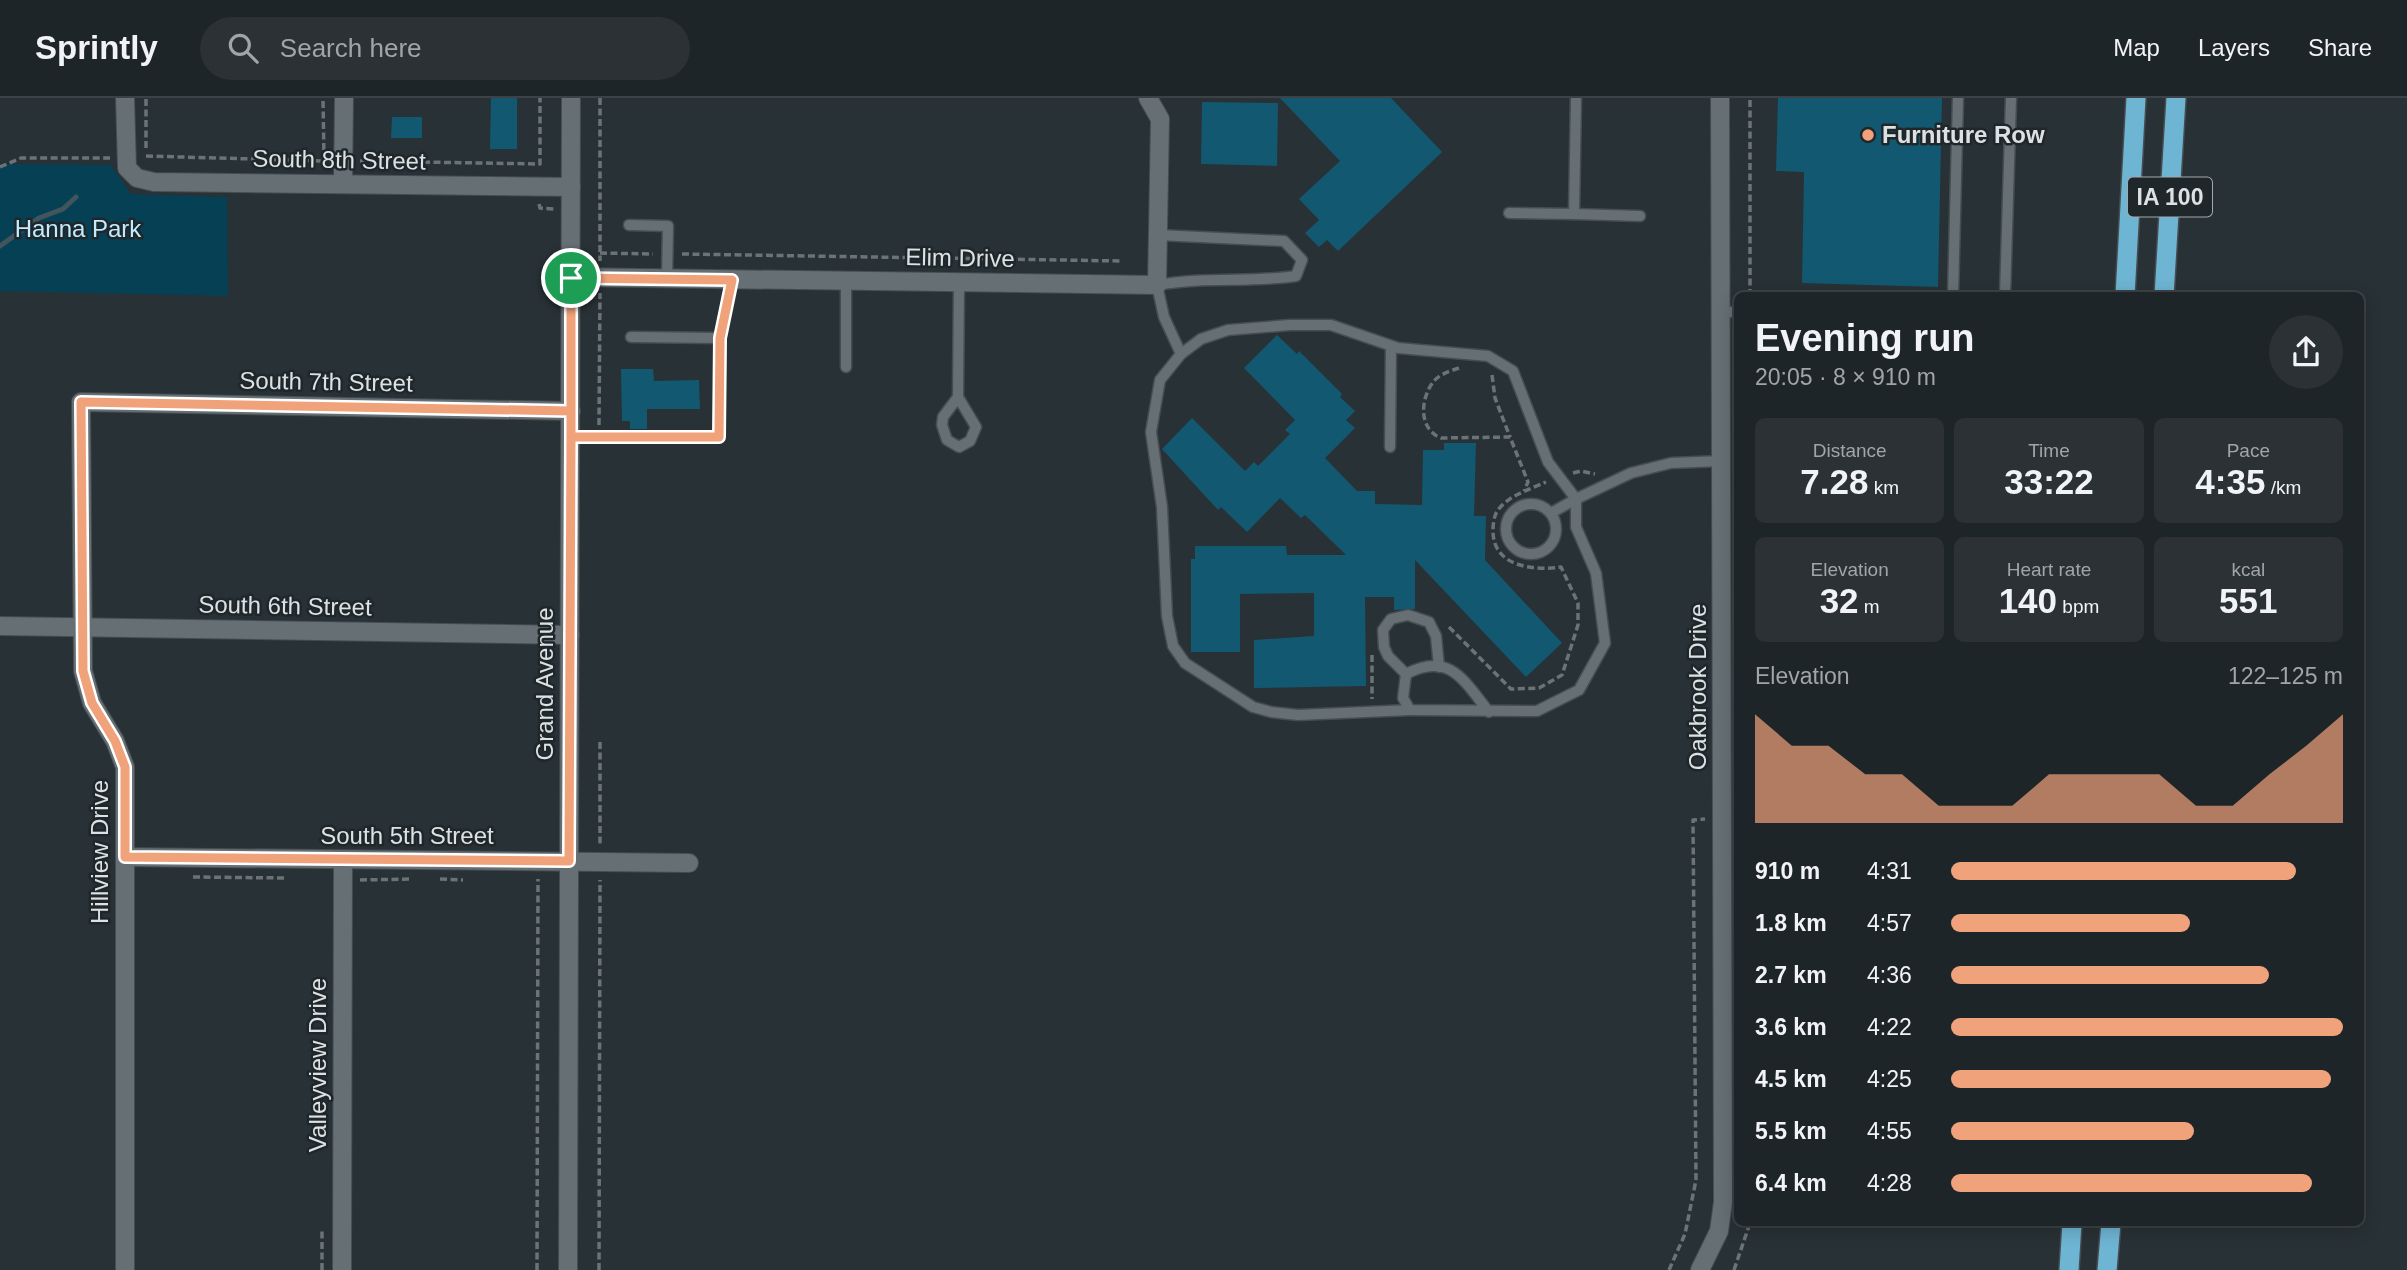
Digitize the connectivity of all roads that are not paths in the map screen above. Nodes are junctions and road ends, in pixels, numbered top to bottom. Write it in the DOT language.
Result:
graph roads {
  1 [pos="125,98"];
  2 [pos="344,98"];
  3 [pos="571,98"];
  4 [pos="1148,98"];
  5 [pos="1576,98"];
  6 [pos="1720,98"];
  7 [pos="1958,98"];
  8 [pos="2011,98"];
  9 [pos="2136,98"];
  10 [pos="2176,98"];
  11 [pos="343,184"];
  12 [pos="571,187"];
  13 [pos="1510,213"];
  14 [pos="1574,214"];
  15 [pos="1640,216"];
  16 [pos="629,225"];
  17 [pos="1158,235"];
  18 [pos="571,278"];
  19 [pos="667,279"];
  20 [pos="732,280"];
  21 [pos="846,281"];
  22 [pos="959,282"];
  23 [pos="1157,285"];
  24 [pos="1953,292"];
  25 [pos="2005,292"];
  26 [pos="2125,292"];
  27 [pos="2164,292"];
  28 [pos="1729,312"];
  29 [pos="631,337"];
  30 [pos="720,338"];
  31 [pos="1391,346"];
  32 [pos="1181,354"];
  33 [pos="846,367"];
  34 [pos="958,397"];
  35 [pos="81,402"];
  36 [pos="571,411"];
  37 [pos="571,437"];
  38 [pos="1390,447"];
  39 [pos="1722,461"];
  40 [pos="1576,499"];
  41 [pos="1551,513"];
  42 [pos="0,625"];
  43 [pos="82,627"];
  44 [pos="570,635"];
  45 [pos="1439,667"];
  46 [pos="1406,674"];
  47 [pos="1410,710"];
  48 [pos="1489,712"];
  49 [pos="1731,841"];
  50 [pos="125,857"];
  51 [pos="344,860"];
  52 [pos="569,861"];
  53 [pos="689,863"];
  54 [pos="1731,1008"];
  55 [pos="2072,1226"];
  56 [pos="2111,1226"];
  57 [pos="125,1270"];
  58 [pos="342,1270"];
  59 [pos="568,1270"];
  60 [pos="1700,1270"];
  61 [pos="2069,1270"];
  62 [pos="2107,1270"];
  1 -- 11 [label="street, South 8th Street"];
  2 -- 11 [label="street"];
  3 -- 12 [label="street, Grand Avenue"];
  4 -- 17 [label="street"];
  5 -- 14 [label="lane"];
  6 -- 28 [label="street, Oakbrook Drive"];
  7 -- 24 [label="lane"];
  8 -- 25 [label="lane"];
  9 -- 26 [label="highway, IA 100"];
  10 -- 27 [label="highway, IA 100"];
  11 -- 12 [label="street, South 8th Street"];
  12 -- 18 [label="street, Grand Avenue"];
  13 -- 14 [label="lane"];
  14 -- 15 [label="lane"];
  16 -- 19 [label="lane"];
  17 -- 23 [label="street"];
  17 -- 23 [label="lane"];
  18 -- 19 [label="street, Elim Drive"];
  18 -- 36 [label="street, Grand Avenue"];
  19 -- 20 [label="street, Elim Drive"];
  20 -- 21 [label="street, Elim Drive"];
  20 -- 30 [label="lane"];
  21 -- 22 [label="street, Elim Drive"];
  21 -- 33 [label="lane"];
  22 -- 23 [label="street, Elim Drive"];
  22 -- 34 [label="lane"];
  23 -- 32 [label="lane"];
  28 -- 39 [label="street, Oakbrook Drive"];
  29 -- 30 [label="lane"];
  30 -- 37 [label="lane"];
  31 -- 32 [label="lane"];
  31 -- 38 [label="lane"];
  31 -- 40 [label="lane"];
  32 -- 47 [label="lane"];
  35 -- 36 [label="street, South 7th Street"];
  35 -- 43 [label="street, Hillview Drive"];
  36 -- 37 [label="street, Grand Avenue"];
  37 -- 44 [label="street, Grand Avenue"];
  39 -- 40 [label="lane"];
  39 -- 49 [label="street, Oakbrook Drive"];
  40 -- 41 [label="lane"];
  40 -- 48 [label="lane"];
  41 -- 41 [label="lane"];
  42 -- 43 [label="street, South 6th Street"];
  43 -- 44 [label="street, South 6th Street"];
  43 -- 50 [label="street, Hillview Drive"];
  44 -- 52 [label="street, Grand Avenue"];
  45 -- 46 [label="lane"];
  45 -- 46 [label="lane"];
  45 -- 48 [label="lane"];
  46 -- 47 [label="lane"];
  47 -- 48 [label="lane"];
  49 -- 54 [label="street, Oakbrook Drive"];
  50 -- 51 [label="street, South 5th Street"];
  50 -- 57 [label="street, Hillview Drive"];
  51 -- 52 [label="street, South 5th Street"];
  51 -- 58 [label="street, Valleyview Drive"];
  52 -- 53 [label="street, South 5th Street"];
  52 -- 59 [label="street, Grand Avenue"];
  54 -- 60 [label="street, Oakbrook Drive"];
  55 -- 61 [label="highway"];
  56 -- 62 [label="highway"];
}
